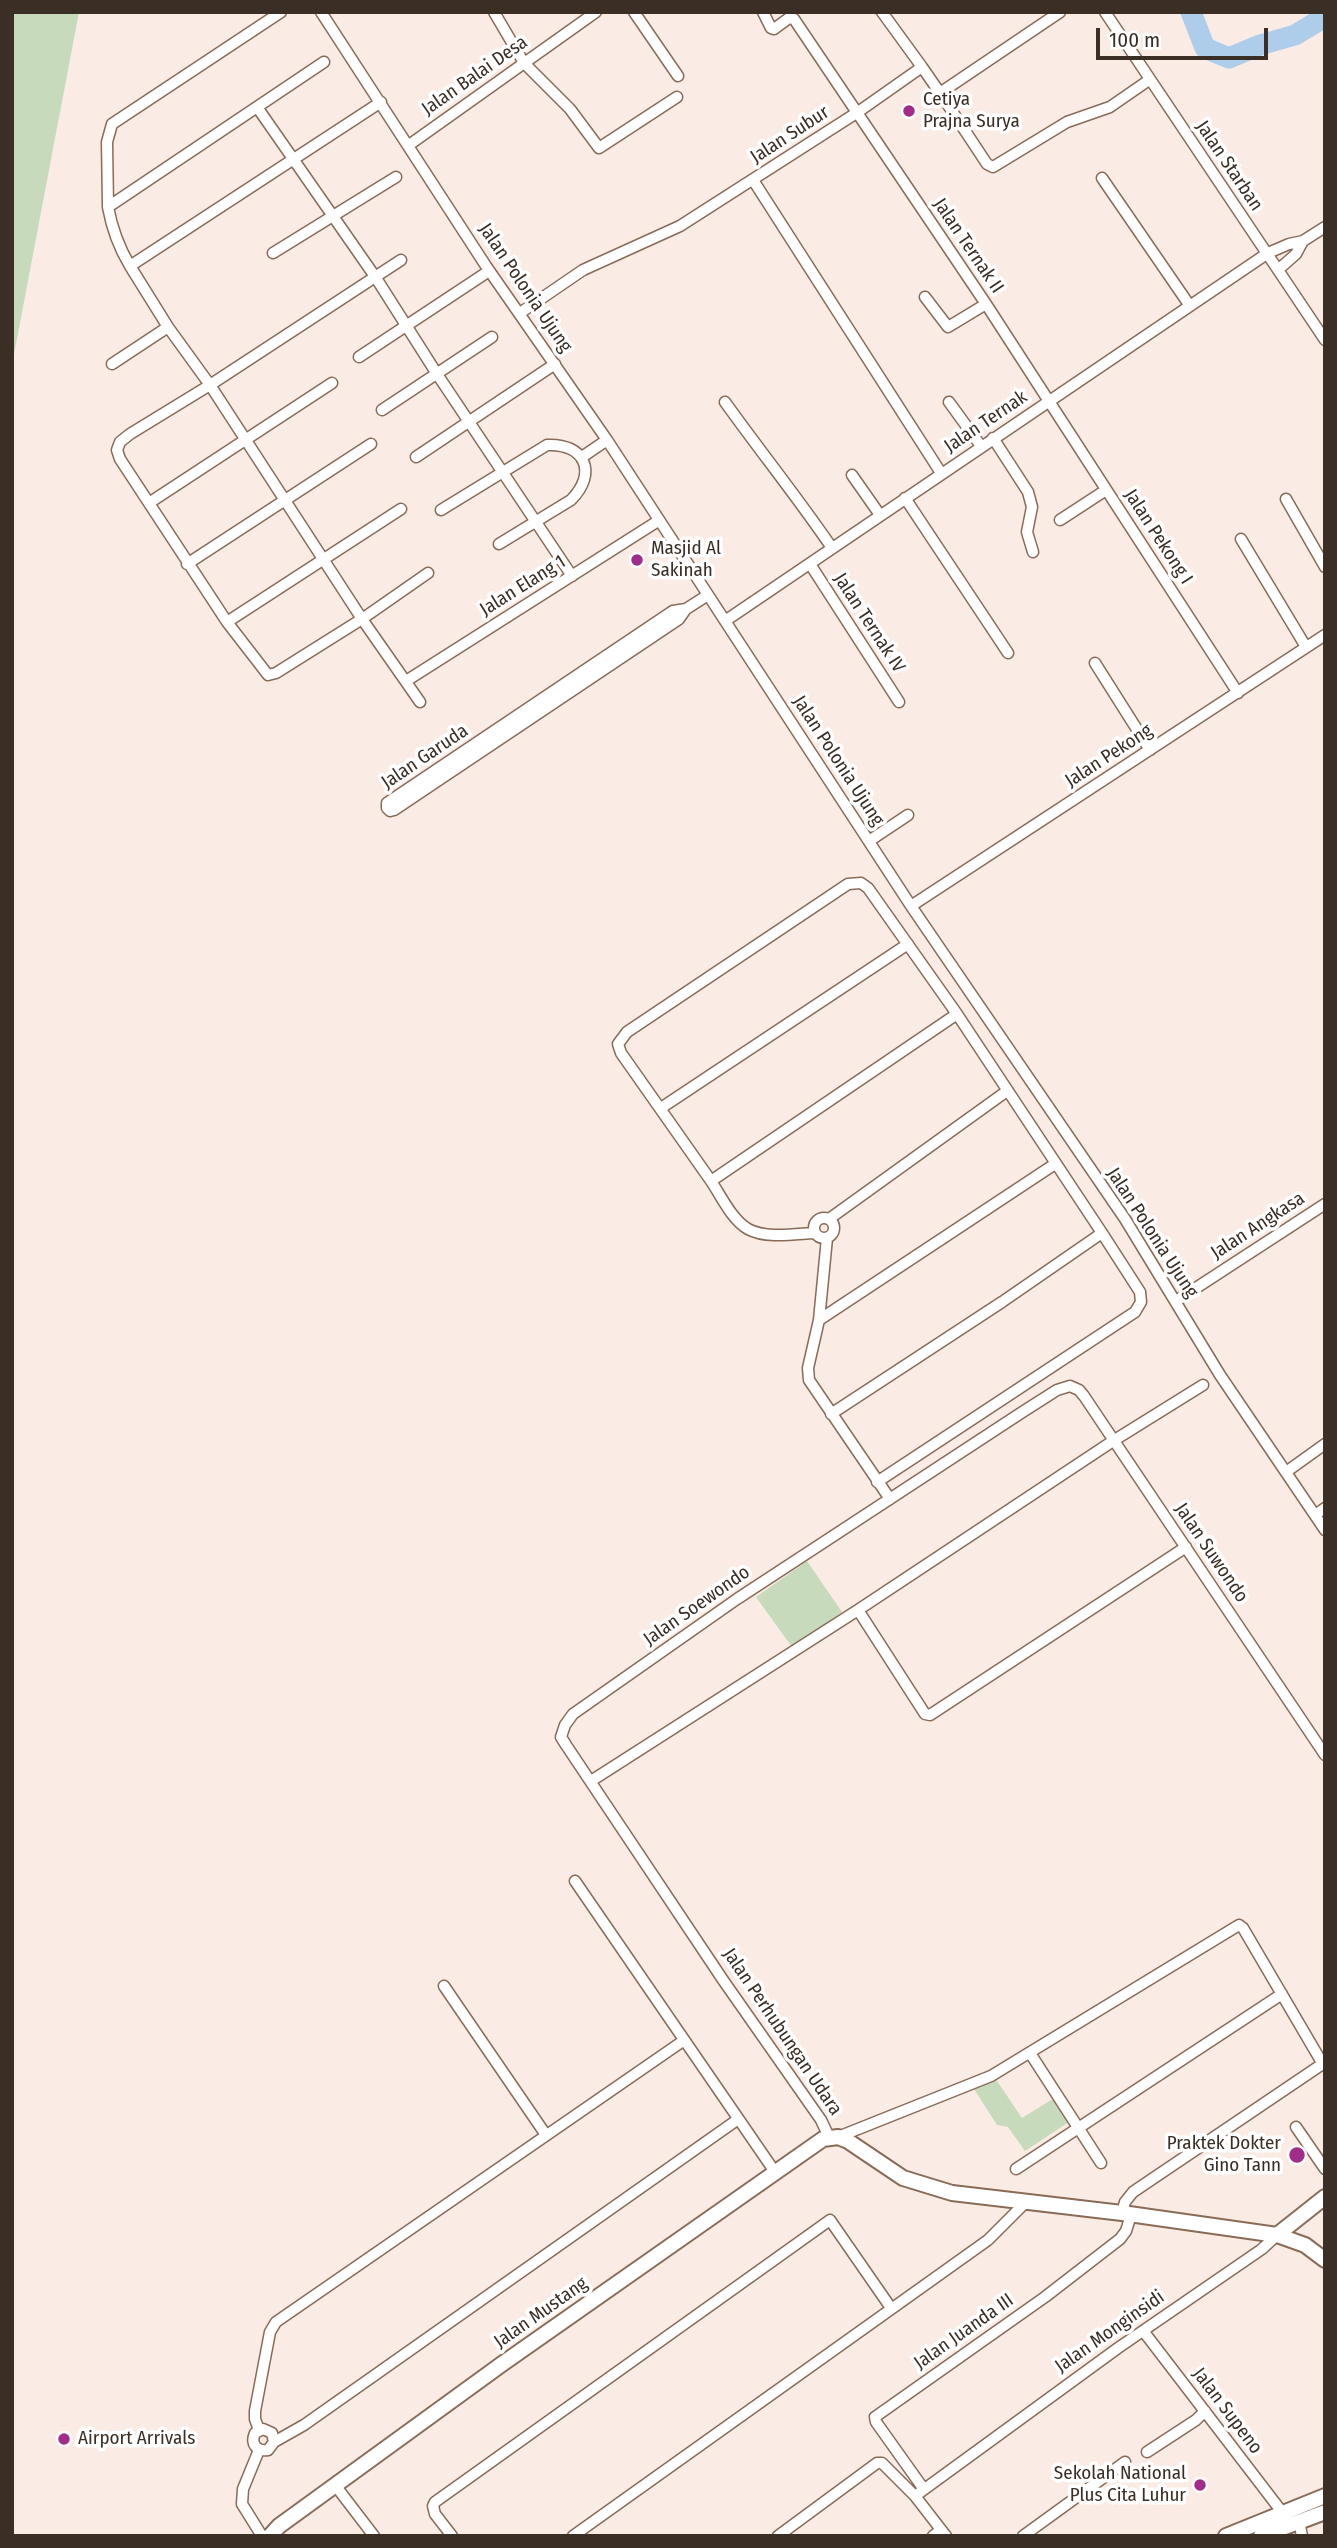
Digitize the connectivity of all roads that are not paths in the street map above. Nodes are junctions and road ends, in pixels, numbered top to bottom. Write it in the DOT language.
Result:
graph roads {
  1 [pos="281,12"];
  2 [pos="321,12"];
  3 [pos="494,12"];
  4 [pos="596,12"];
  5 [pos="634,12"];
  6 [pos="763,12"];
  7 [pos="883,12"];
  8 [pos="1060,12"];
  9 [pos="1105,12"];
  10 [pos="324,62"];
  11 [pos="524,63"];
  12 [pos="922,67"];
  13 [pos="678,76"];
  14 [pos="1149,80"];
  15 [pos="940,93"];
  16 [pos="677,97"];
  17 [pos="381,102"];
  18 [pos="257,107"];
  19 [pos="858,112"];
  20 [pos="409,145"];
  21 [pos="292,160"];
  22 [pos="396,177"];
  23 [pos="1102,178"];
  24 [pos="753,180"];
  25 [pos="108,207"];
  26 [pos="332,216"];
  27 [pos="1325,227"];
  28 [pos="1303,241"];
  29 [pos="273,253"];
  30 [pos="1268,253"];
  31 [pos="401,260"];
  32 [pos="130,266"];
  33 [pos="1279,269"];
  34 [pos="489,271"];
  35 [pos="376,278"];
  36 [pos="925,297"];
  37 [pos="986,304"];
  38 [pos="1190,306"];
  39 [pos="520,313"];
  40 [pos="406,326"];
  41 [pos="168,327"];
  42 [pos="492,337"];
  43 [pos="1325,340"];
  44 [pos="359,357"];
  45 [pos="112,364"];
  46 [pos="555,364"];
  47 [pos="437,374"];
  48 [pos="332,383"];
  49 [pos="210,385"];
  50 [pos="1048,401"];
  51 [pos="725,402"];
  52 [pos="949,402"];
  53 [pos="382,410"];
  54 [pos="469,422"];
  55 [pos="993,438"];
  56 [pos="607,440"];
  57 [pos="245,442"];
  58 [pos="371,444"];
  59 [pos="981,446"];
  60 [pos="416,457"];
  61 [pos="582,457"];
  62 [pos="503,472"];
  63 [pos="941,473"];
  64 [pos="852,475"];
  65 [pos="1106,490"];
  66 [pos="905,498"];
  67 [pos="1286,499"];
  68 [pos="283,500"];
  69 [pos="149,503"];
  70 [pos="401,509"];
  71 [pos="441,510"];
  72 [pos="880,515"];
  73 [pos="658,520"];
  74 [pos="1060,520"];
  75 [pos="536,521"];
  76 [pos="1241,539"];
  77 [pos="499,544"];
  78 [pos="832,548"];
  79 [pos="1032,552"];
  80 [pos="323,559"];
  81 [pos="187,564"];
  82 [pos="810,564"];
  83 [pos="1325,567"];
  84 [pos="428,573"];
  85 [pos="572,576"];
  86 [pos="708,595"];
  87 [pos="362,619"];
  88 [pos="725,621"];
  89 [pos="227,622"];
  90 [pos="1325,635"];
  91 [pos="1306,647"];
  92 [pos="1008,653"];
  93 [pos="1095,663"];
  94 [pos="406,681"];
  95 [pos="1238,693"];
  96 [pos="420,702"];
  97 [pos="900,702"];
  98 [pos="1150,750"];
  99 [pos="461,759"];
  100 [pos="908,815"];
  101 [pos="869,841"];
  102 [pos="911,906"];
  103 [pos="908,944"];
  104 [pos="957,1014"];
  105 [pos="1007,1091"];
  106 [pos="661,1108"];
  107 [pos="1055,1164"];
  108 [pos="711,1181"];
  109 [pos="1325,1204"];
  110 [pos="829,1219"];
  111 [pos="814,1233"];
  112 [pos="1102,1233"];
  113 [pos="827,1238"];
  114 [pos="1176,1301"];
  115 [pos="819,1321"];
  116 [pos="1203,1385"];
  117 [pos="1057,1390"];
  118 [pos="831,1414"];
  119 [pos="1113,1441"];
  120 [pos="1325,1444"];
  121 [pos="1286,1472"];
  122 [pos="877,1482"];
  123 [pos="890,1499"];
  124 [pos="1325,1508"];
  125 [pos="1315,1515"];
  126 [pos="1325,1530"];
  127 [pos="1186,1547"];
  128 [pos="858,1610"];
  129 [pos="561,1737"];
  130 [pos="1325,1755"];
  131 [pos="591,1781"];
  132 [pos="575,1881"];
  133 [pos="444,1986"];
  134 [pos="1282,1994"];
  135 [pos="683,2041"];
  136 [pos="1030,2053"];
  137 [pos="737,2120"];
  138 [pos="1296,2127"];
  139 [pos="1080,2129"];
  140 [pos="546,2135"];
  141 [pos="834,2137"];
  142 [pos="1101,2163"];
  143 [pos="1016,2169"];
  144 [pos="1325,2169"];
  145 [pos="775,2172"];
  146 [pos="1325,2197"];
  147 [pos="1027,2201"];
  148 [pos="1127,2214"];
  149 [pos="1277,2235"];
  150 [pos="1325,2260"];
  151 [pos="891,2308"];
  152 [pos="1144,2332"];
  153 [pos="1205,2411"];
  154 [pos="259,2430"];
  155 [pos="274,2442"];
  156 [pos="259,2450"];
  157 [pos="1147,2452"];
  158 [pos="1125,2462"];
  159 [pos="335,2485"];
  160 [pos="923,2488"];
  161 [pos="915,2496"];
  162 [pos="1325,2496"];
  163 [pos="1282,2512"];
  164 [pos="1325,2512"];
  165 [pos="1301,2528"];
  166 [pos="266,2533"];
  167 [pos="940,2534"];
  168 [pos="374,2536"];
  169 [pos="452,2536"];
  170 [pos="573,2536"];
  171 [pos="778,2536"];
  172 [pos="1023,2536"];
  173 [pos="1226,2536"];
  174 [pos="1261,2536"];
  1 -- 25 [label="street"];
  2 -- 17 [label="street, Jalan Polonia Ujung"];
  3 -- 11 [label="street"];
  4 -- 11 [label="street, Jalan Balai Desa"];
  5 -- 13 [label="street"];
  6 -- 19 [label="street, Jalan Ternak II"];
  7 -- 12 [label="street"];
  8 -- 15 [label="street"];
  9 -- 14 [label="street, Jalan Starban"];
  10 -- 18 [label="street"];
  11 -- 16 [label="street"];
  11 -- 20 [label="street, Jalan Balai Desa"];
  12 -- 15 [label="street"];
  12 -- 19 [label="street, Jalan Subur"];
  14 -- 15 [label="street"];
  14 -- 30 [label="street, Jalan Starban"];
  17 -- 20 [label="street, Jalan Polonia Ujung"];
  17 -- 21 [label="street"];
  18 -- 21 [label="street"];
  18 -- 25 [label="street"];
  19 -- 24 [label="street, Jalan Subur"];
  19 -- 37 [label="street, Jalan Ternak II"];
  20 -- 34 [label="street, Jalan Polonia Ujung"];
  21 -- 26 [label="street"];
  21 -- 32 [label="street"];
  22 -- 26 [label="street"];
  23 -- 38 [label="street"];
  24 -- 39 [label="street, Jalan Subur"];
  24 -- 63 [label="street"];
  25 -- 32 [label="street"];
  26 -- 29 [label="street"];
  26 -- 35 [label="street"];
  27 -- 28 [label="street"];
  28 -- 30 [label="street, Jalan Ternak"];
  28 -- 33 [label="street"];
  30 -- 33 [label="street, Jalan Starban"];
  30 -- 38 [label="street, Jalan Ternak"];
  31 -- 35 [label="street"];
  32 -- 41 [label="street"];
  33 -- 43 [label="street, Jalan Starban"];
  34 -- 39 [label="street, Jalan Polonia Ujung"];
  34 -- 40 [label="street"];
  35 -- 40 [label="street"];
  35 -- 49 [label="street"];
  36 -- 37 [label="street"];
  37 -- 50 [label="street, Jalan Ternak II"];
  38 -- 50 [label="street, Jalan Ternak"];
  39 -- 46 [label="street, Jalan Polonia Ujung"];
  40 -- 44 [label="street"];
  40 -- 47 [label="street"];
  41 -- 45 [label="street"];
  41 -- 49 [label="street"];
  42 -- 47 [label="street"];
  46 -- 54 [label="street"];
  46 -- 56 [label="street, Jalan Polonia Ujung"];
  47 -- 53 [label="street"];
  47 -- 54 [label="street"];
  48 -- 57 [label="street"];
  49 -- 57 [label="street"];
  49 -- 69 [label="street"];
  50 -- 55 [label="street, Jalan Ternak"];
  50 -- 65 [label="street, Jalan Pekong I"];
  51 -- 78 [label="street"];
  52 -- 59 [label="street"];
  54 -- 60 [label="street"];
  54 -- 62 [label="street"];
  55 -- 59 [label="street, Jalan Ternak"];
  55 -- 79 [label="street"];
  56 -- 61 [label="street"];
  56 -- 73 [label="street, Jalan Polonia Ujung"];
  57 -- 68 [label="street"];
  57 -- 69 [label="street"];
  58 -- 68 [label="street"];
  59 -- 63 [label="street, Jalan Ternak"];
  61 -- 62 [label="street"];
  61 -- 75 [label="street"];
  62 -- 71 [label="street"];
  62 -- 75 [label="street"];
  63 -- 66 [label="street, Jalan Ternak"];
  64 -- 72 [label="street"];
  65 -- 74 [label="street"];
  65 -- 95 [label="street, Jalan Pekong I"];
  66 -- 72 [label="street, Jalan Ternak"];
  66 -- 92 [label="street"];
  67 -- 83 [label="street"];
  68 -- 80 [label="street"];
  68 -- 81 [label="street"];
  69 -- 81 [label="street"];
  70 -- 80 [label="street"];
  72 -- 78 [label="street, Jalan Ternak"];
  73 -- 85 [label="street, Jalan Elang 1"];
  73 -- 86 [label="street, Jalan Polonia Ujung"];
  75 -- 77 [label="street"];
  75 -- 85 [label="street"];
  76 -- 91 [label="street"];
  78 -- 82 [label="street, Jalan Ternak"];
  80 -- 87 [label="street"];
  80 -- 89 [label="street"];
  81 -- 89 [label="street"];
  82 -- 88 [label="street, Jalan Ternak"];
  82 -- 97 [label="street, Jalan Ternak IV"];
  84 -- 87 [label="street"];
  85 -- 94 [label="street, Jalan Elang 1"];
  86 -- 88 [label="street, Jalan Polonia Ujung"];
  86 -- 99 [label="street, Jalan Garuda"];
  87 -- 89 [label="street"];
  87 -- 94 [label="street"];
  88 -- 101 [label="street, Jalan Polonia Ujung"];
  90 -- 91 [label="street, Jalan Pekong"];
  91 -- 95 [label="street, Jalan Pekong"];
  93 -- 98 [label="street"];
  94 -- 96 [label="street"];
  95 -- 98 [label="street, Jalan Pekong"];
  98 -- 102 [label="street, Jalan Pekong"];
  99 -- 99 [label="street, Jalan Garuda"];
  100 -- 101 [label="street"];
  101 -- 102 [label="street, Jalan Polonia Ujung"];
  102 -- 114 [label="street, Jalan Polonia Ujung"];
  103 -- 104 [label="street"];
  103 -- 106 [label="street"];
  103 -- 106 [label="street"];
  104 -- 105 [label="street"];
  104 -- 108 [label="street"];
  105 -- 107 [label="street"];
  105 -- 110 [label="street"];
  106 -- 108 [label="street"];
  107 -- 112 [label="street"];
  107 -- 115 [label="street"];
  108 -- 111 [label="street"];
  109 -- 114 [label="street, Jalan Angkasa"];
  110 -- 111 [label="street"];
  110 -- 113 [label="street"];
  111 -- 113 [label="street"];
  112 -- 118 [label="street"];
  112 -- 122 [label="street"];
  113 -- 115 [label="street"];
  114 -- 121 [label="street, Jalan Polonia Ujung"];
  115 -- 118 [label="street"];
  116 -- 119 [label="street"];
  117 -- 119 [label="street, Jalan Suwondo"];
  117 -- 123 [label="street, Jalan Soewondo"];
  118 -- 122 [label="street"];
  119 -- 127 [label="street, Jalan Suwondo"];
  119 -- 128 [label="street"];
  120 -- 121 [label="street"];
  121 -- 125 [label="street, Jalan Polonia Ujung"];
  122 -- 123 [label="street"];
  123 -- 129 [label="street, Jalan Soewondo"];
  124 -- 125 [label="street"];
  125 -- 126 [label="street, Jalan Polonia Ujung"];
  127 -- 128 [label="street"];
  127 -- 130 [label="street, Jalan Suwondo"];
  128 -- 131 [label="street"];
  129 -- 131 [label="street, Jalan Perhubungan Udara"];
  131 -- 141 [label="street, Jalan Perhubungan Udara"];
  132 -- 135 [label="street"];
  133 -- 140 [label="street"];
  134 -- 136 [label="street"];
  134 -- 139 [label="street"];
  134 -- 148 [label="street"];
  135 -- 137 [label="street"];
  135 -- 140 [label="street"];
  136 -- 139 [label="street"];
  136 -- 141 [label="street"];
  137 -- 145 [label="street"];
  137 -- 155 [label="street"];
  138 -- 144 [label="street"];
  139 -- 142 [label="street"];
  139 -- 143 [label="street"];
  140 -- 154 [label="street"];
  141 -- 145 [label="main road, Jalan Mustang"];
  141 -- 147 [label="main road, Jalan Perhubungan Udara"];
  145 -- 159 [label="main road, Jalan Mustang"];
  146 -- 149 [label="main road, Jalan Monginsidi"];
  147 -- 148 [label="main road, Jalan Perhubungan Udara"];
  147 -- 151 [label="street"];
  148 -- 149 [label="main road, Jalan Perhubungan Udara"];
  148 -- 160 [label="street, Jalan Juanda III"];
  149 -- 150 [label="main road, Jalan Perhubungan Udara"];
  149 -- 152 [label="street, Jalan Monginsidi"];
  151 -- 169 [label="street"];
  151 -- 170 [label="street"];
  152 -- 153 [label="street, Jalan Supeno"];
  152 -- 160 [label="street, Jalan Monginsidi"];
  153 -- 157 [label="street"];
  153 -- 163 [label="street, Jalan Supeno"];
  154 -- 155 [label="street"];
  154 -- 156 [label="street"];
  155 -- 156 [label="street"];
  156 -- 166 [label="street"];
  158 -- 172 [label="street"];
  159 -- 166 [label="main road, Jalan Mustang"];
  159 -- 168 [label="street"];
  160 -- 161 [label="street, Jalan Monginsidi"];
  161 -- 167 [label="street"];
  161 -- 171 [label="street"];
  162 -- 163 [label="main road"];
  163 -- 173 [label="main road"];
  164 -- 165 [label="main road"];
  165 -- 174 [label="main road"];
}
